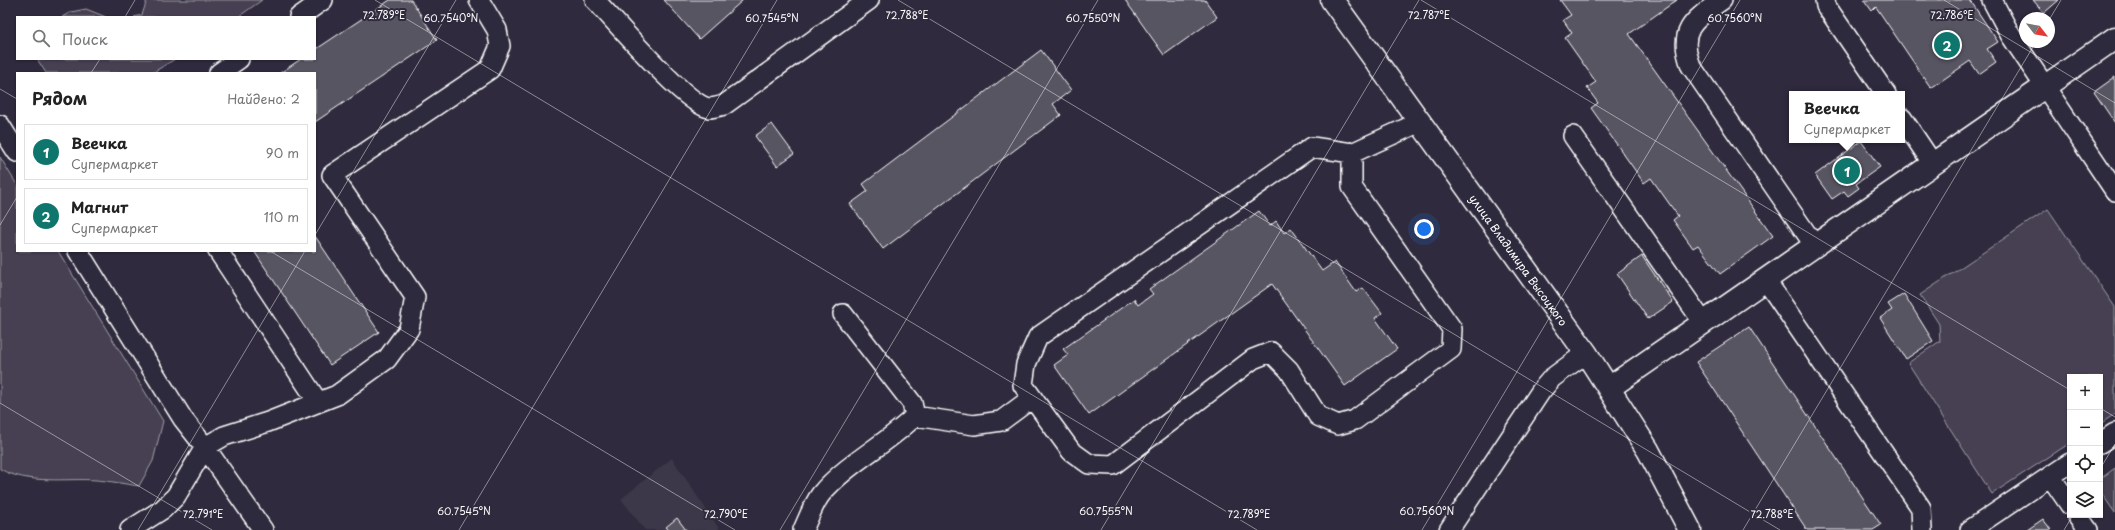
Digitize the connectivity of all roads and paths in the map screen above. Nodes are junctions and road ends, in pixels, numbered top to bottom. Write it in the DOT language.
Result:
graph roads {
  1 [pos="324,0"];
  2 [pos="479,0"];
  3 [pos="595,0"];
  4 [pos="870,0"];
  5 [pos="1332,0"];
  6 [pos="1722,0"];
  7 [pos="1825,0"];
  8 [pos="1992,0"];
  9 [pos="300,16"];
  10 [pos="2115,38"];
  11 [pos="238,60"];
  12 [pos="220,72"];
  13 [pos="2045,85"];
  14 [pos="1884,91"];
  15 [pos="1420,122"];
  16 [pos="1905,122"];
  17 [pos="0,125"];
  18 [pos="1573,136"];
  19 [pos="16,150"];
  20 [pos="1352,153"];
  21 [pos="1933,164"];
  22 [pos="2115,191"];
  23 [pos="1815,246"];
  24 [pos="79,252"];
  25 [pos="219,252"];
  26 [pos="1765,279"];
  27 [pos="843,314"];
  28 [pos="1704,322"];
  29 [pos="1586,353"];
  30 [pos="1609,388"];
  31 [pos="1032,398"];
  32 [pos="318,402"];
  33 [pos="915,416"];
  34 [pos="2115,433"];
  35 [pos="2103,441"];
  36 [pos="206,447"];
  37 [pos="2067,465"];
  38 [pos="2050,476"];
  39 [pos="2067,501"];
  40 [pos="2079,518"];
  41 [pos="130,530"];
  42 [pos="263,530"];
  43 [pos="803,530"];
  44 [pos="1449,530"];
  45 [pos="1690,530"];
  46 [pos="1922,530"];
  47 [pos="1970,530"];
  48 [pos="2088,530"];
  1 -- 9 [label="lane"];
  2 -- 32 [label="lane"];
  3 -- 4 [label="lane"];
  5 -- 15 [label="street, улица Владимира Высоцкого"];
  6 -- 23 [label="lane"];
  7 -- 14 [label="lane"];
  8 -- 13 [label="lane"];
  10 -- 13 [label="street"];
  11 -- 12 [label="lane"];
  13 -- 21 [label="street"];
  13 -- 22 [label="lane"];
  15 -- 20 [label="lane"];
  15 -- 29 [label="street, улица Владимира Высоцкого"];
  16 -- 21 [label="lane"];
  17 -- 19 [label="lane"];
  18 -- 28 [label="lane"];
  20 -- 31 [label="lane"];
  20 -- 31 [label="lane"];
  21 -- 23 [label="street"];
  23 -- 26 [label="street"];
  24 -- 36 [label="lane"];
  25 -- 32 [label="lane"];
  26 -- 28 [label="street"];
  26 -- 46 [label="lane"];
  27 -- 33 [label="lane"];
  28 -- 30 [label="street"];
  29 -- 30 [label="street, улица Владимира Высоцкого"];
  29 -- 44 [label="lane"];
  30 -- 45 [label="street, улица Владимира Высоцкого"];
  31 -- 33 [label="lane"];
  32 -- 36 [label="lane"];
  33 -- 43 [label="lane"];
  34 -- 35 [label="lane"];
  36 -- 41 [label="lane"];
  36 -- 42 [label="lane"];
  37 -- 38 [label="lane"];
  38 -- 39 [label="lane"];
  38 -- 47 [label="lane"];
  40 -- 48 [label="lane"];
}
